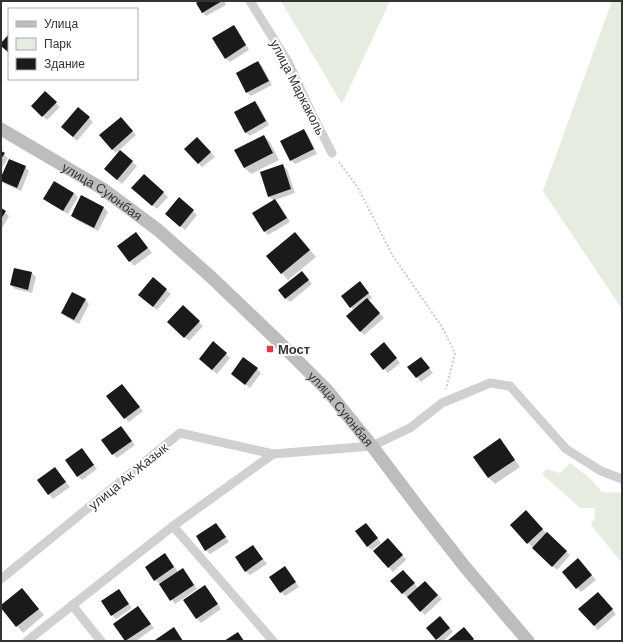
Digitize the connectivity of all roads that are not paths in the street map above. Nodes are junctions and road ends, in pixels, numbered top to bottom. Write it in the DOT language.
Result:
graph roads {
  1 [pos="250,1"];
  2 [pos="1,128"];
  3 [pos="332,153"];
  4 [pos="372,446"];
  5 [pos="273,454"];
  6 [pos="622,479"];
  7 [pos="172,526"];
  8 [pos="1,579"];
  9 [pos="72,605"];
  10 [pos="27,641"];
  11 [pos="101,641"];
  12 [pos="273,641"];
  13 [pos="528,641"];
  1 -- 3 [label="street, улица Маркаколь"];
  2 -- 4 [label="main road, улица Суюнбая"];
  4 -- 5 [label="street, улица Ак Жазык"];
  4 -- 6 [label="street"];
  4 -- 13 [label="main road, улица Суюнбая"];
  5 -- 7 [label="street"];
  5 -- 8 [label="street, улица Ак Жазык"];
  7 -- 9 [label="street"];
  7 -- 12 [label="street"];
  9 -- 10 [label="street"];
  9 -- 11 [label="street"];
}
